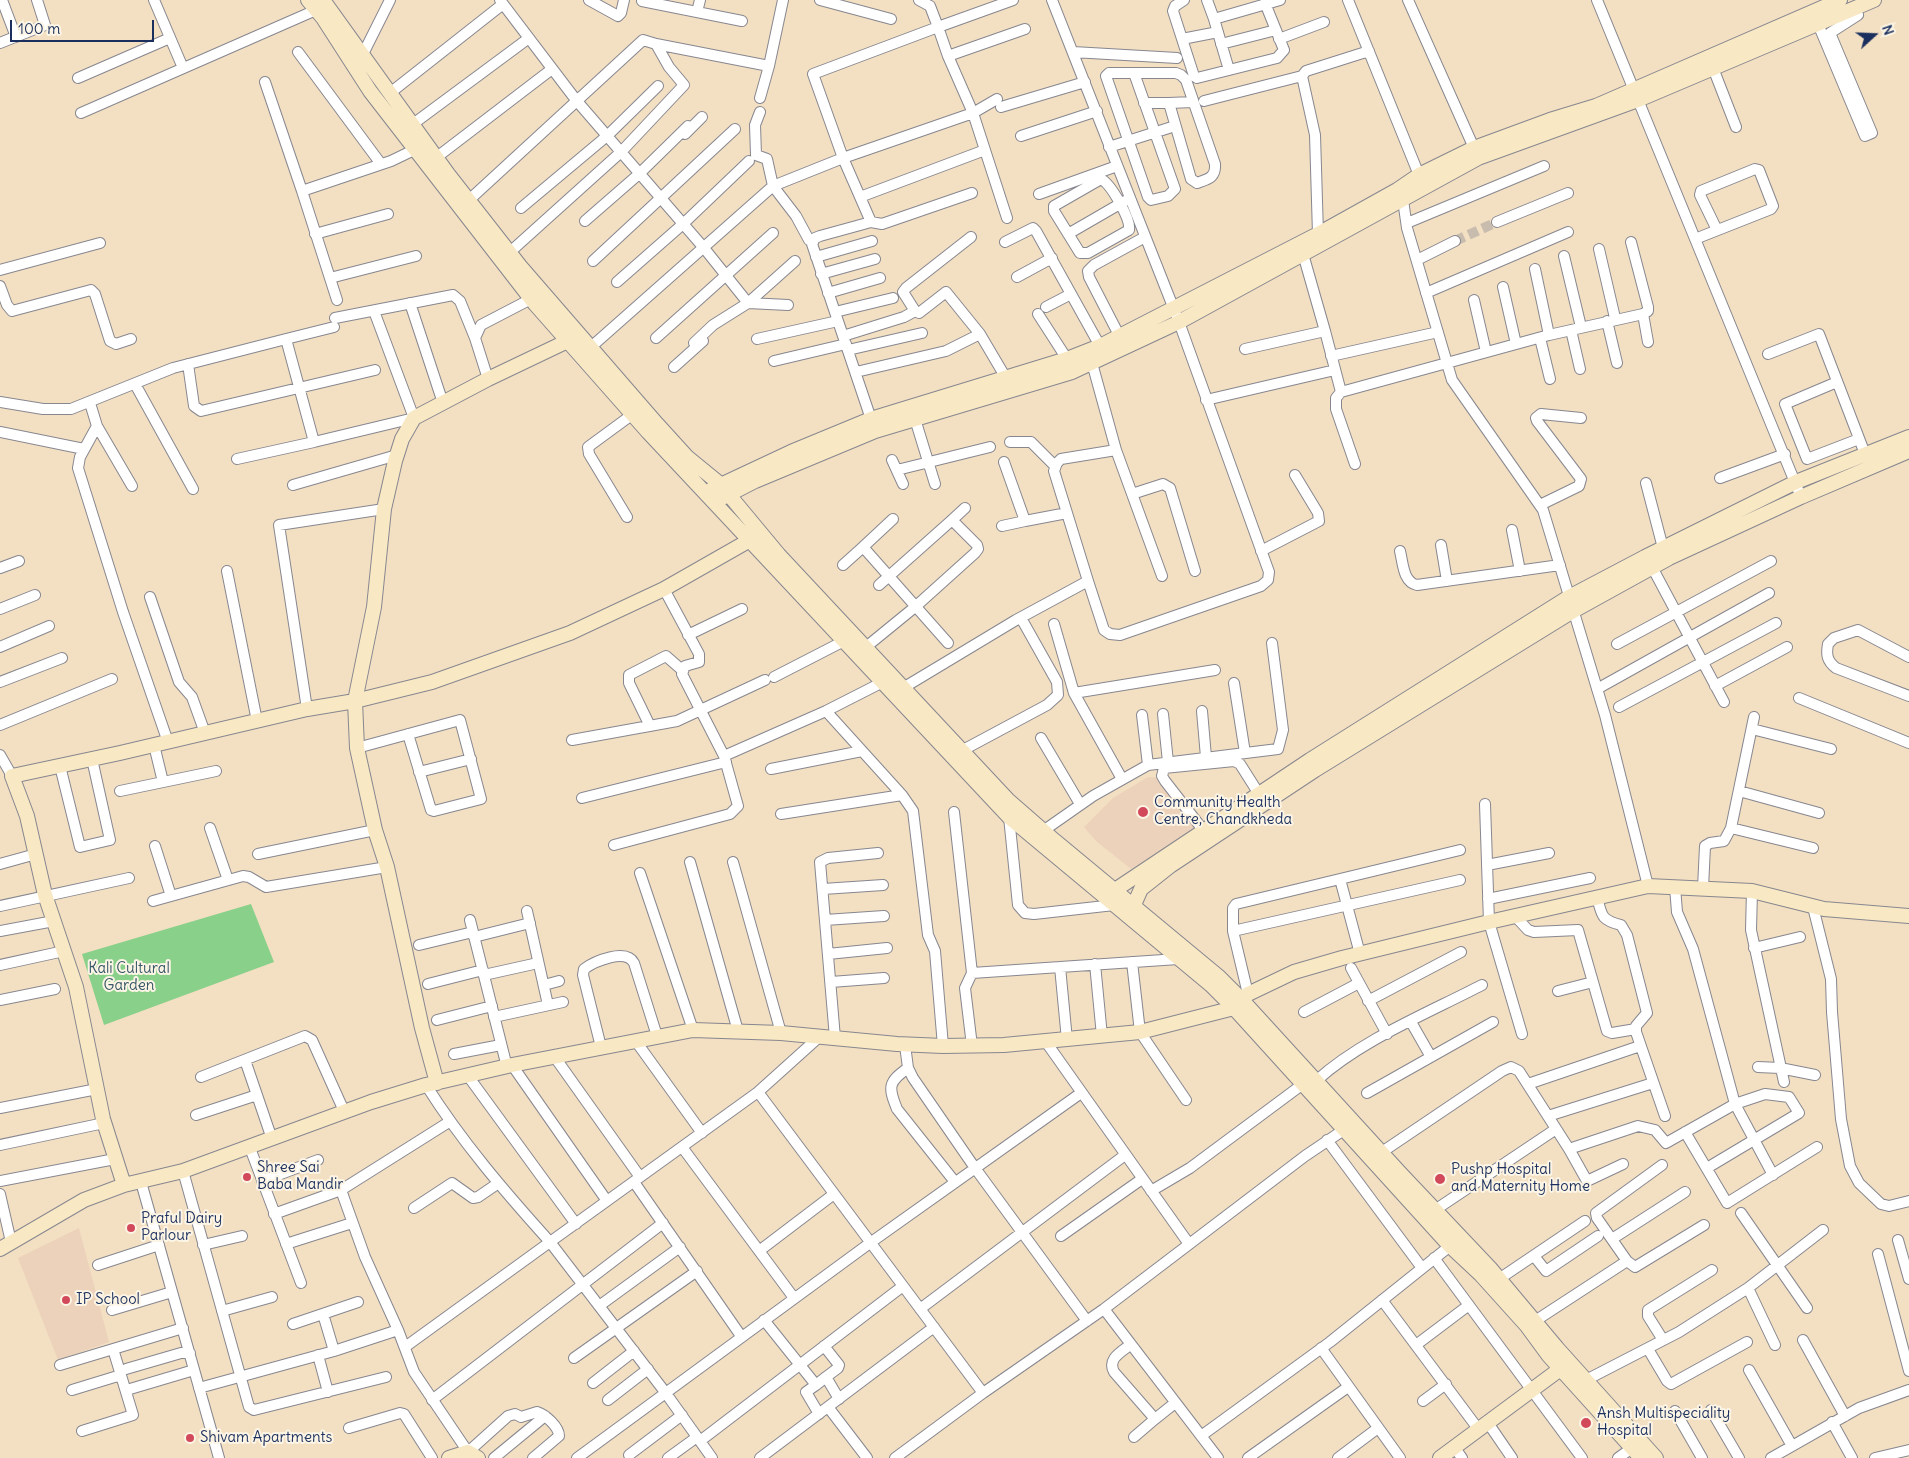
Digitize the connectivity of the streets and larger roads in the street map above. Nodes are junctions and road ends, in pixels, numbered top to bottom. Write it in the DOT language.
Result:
graph roads {
  1 [pos="2,0"];
  2 [pos="38,0"];
  3 [pos="154,0"];
  4 [pos="390,0"];
  5 [pos="589,0"];
  6 [pos="624,0"];
  7 [pos="700,0"];
  8 [pos="782,0"];
  9 [pos="820,0"];
  10 [pos="919,0"];
  11 [pos="1013,0"];
  12 [pos="1052,0"];
  13 [pos="1184,0"];
  14 [pos="1207,0"];
  15 [pos="1348,0"];
  16 [pos="1597,0"];
  17 [pos="1840,0"];
  18 [pos="1874,0"];
  19 [pos="642,1"];
  20 [pos="1412,1"];
  21 [pos="501,2"];
  22 [pos="1271,2"];
  23 [pos="316,3"];
  24 [pos="1855,8"];
  25 [pos="697,12"];
  26 [pos="1214,19"];
  27 [pos="891,20"];
  28 [pos="742,21"];
  29 [pos="1324,22"];
  30 [pos="1818,24"];
  31 [pos="938,27"];
  32 [pos="1025,29"];
  33 [pos="1218,32"];
  34 [pos="1277,34"];
  35 [pos="1826,35"];
  36 [pos="16,37"];
  37 [pos="170,38"];
  38 [pos="529,38"];
  39 [pos="1182,38"];
  40 [pos="0,43"];
  41 [pos="656,44"];
  42 [pos="1221,44"];
  43 [pos="1369,51"];
  44 [pos="298,52"];
  45 [pos="1073,52"];
  46 [pos="363,54"];
  47 [pos="948,56"];
  48 [pos="1177,58"];
  49 [pos="769,66"];
  50 [pos="183,68"];
  51 [pos="1713,68"];
  52 [pos="552,69"];
  53 [pos="1229,70"];
  54 [pos="1134,73"];
  55 [pos="1302,76"];
  56 [pos="78,78"];
  57 [pos="265,82"];
  58 [pos="1085,82"];
  59 [pos="658,86"];
  60 [pos="390,93"];
  61 [pos="1635,95"];
  62 [pos="760,98"];
  63 [pos="576,100"];
  64 [pos="1204,101"];
  65 [pos="1193,102"];
  66 [pos="1144,103"];
  67 [pos="1169,103"];
  68 [pos="1097,111"];
  69 [pos="760,112"];
  70 [pos="973,112"];
  71 [pos="82,113"];
  72 [pos="702,117"];
  73 [pos="413,124"];
  74 [pos="688,126"];
  75 [pos="1175,126"];
  76 [pos="1736,127"];
  77 [pos="735,130"];
  78 [pos="1155,132"];
  79 [pos="607,136"];
  80 [pos="1021,136"];
  81 [pos="1128,141"];
  82 [pos="1109,147"];
  83 [pos="1474,148"];
  84 [pos="416,149"];
  85 [pos="985,150"];
  86 [pos="621,152"];
  87 [pos="437,157"];
  88 [pos="843,158"];
  89 [pos="749,161"];
  90 [pos="381,164"];
  91 [pos="1117,166"];
  92 [pos="1544,166"];
  93 [pos="1419,174"];
  94 [pos="640,175"];
  95 [pos="773,186"];
  96 [pos="302,192"];
  97 [pos="972,193"];
  98 [pos="1568,193"];
  99 [pos="1039,194"];
  100 [pos="1402,194"];
  101 [pos="860,197"];
  102 [pos="660,198"];
  103 [pos="1129,198"];
  104 [pos="469,200"];
  105 [pos="1120,204"];
  106 [pos="521,208"];
  107 [pos="388,214"];
  108 [pos="1008,218"];
  109 [pos="585,221"];
  110 [pos="871,222"];
  111 [pos="1497,222"];
  112 [pos="1406,223"];
  113 [pos="683,224"];
  114 [pos="1717,230"];
  115 [pos="1568,232"];
  116 [pos="773,233"];
  117 [pos="316,234"];
  118 [pos="1068,234"];
  119 [pos="1318,234"];
  120 [pos="971,237"];
  121 [pos="1145,237"];
  122 [pos="810,240"];
  123 [pos="1695,240"];
  124 [pos="872,241"];
  125 [pos="1455,241"];
  126 [pos="1004,242"];
  127 [pos="1631,242"];
  128 [pos="100,243"];
  129 [pos="704,248"];
  130 [pos="1599,249"];
  131 [pos="510,252"];
  132 [pos="1303,254"];
  133 [pos="416,256"];
  134 [pos="1564,256"];
  135 [pos="816,257"];
  136 [pos="1052,258"];
  137 [pos="875,259"];
  138 [pos="1417,260"];
  139 [pos="593,261"];
  140 [pos="795,261"];
  141 [pos="1534,269"];
  142 [pos="0,270"];
  143 [pos="725,274"];
  144 [pos="821,274"];
  145 [pos="1017,277"];
  146 [pos="330,278"];
  147 [pos="880,278"];
  148 [pos="617,282"];
  149 [pos="0,286"];
  150 [pos="1503,287"];
  151 [pos="1426,292"];
  152 [pos="828,293"];
  153 [pos="1072,294"];
  154 [pos="893,298"];
  155 [pos="531,299"];
  156 [pos="337,300"];
  157 [pos="1474,300"];
  158 [pos="410,303"];
  159 [pos="748,303"];
  160 [pos="788,305"];
  161 [pos="1046,307"];
  162 [pos="374,311"];
  163 [pos="915,311"];
  164 [pos="1038,314"];
  165 [pos="1643,314"];
  166 [pos="1176,316"];
  167 [pos="836,317"];
  168 [pos="1611,320"];
  169 [pos="1576,328"];
  170 [pos="1325,332"];
  171 [pos="1438,332"];
  172 [pos="922,333"];
  173 [pos="980,334"];
  174 [pos="1545,336"];
  175 [pos="1120,337"];
  176 [pos="476,338"];
  177 [pos="574,338"];
  178 [pos="656,338"];
  179 [pos="131,339"];
  180 [pos="286,339"];
  181 [pos="757,339"];
  182 [pos="1648,342"];
  183 [pos="694,343"];
  184 [pos="846,343"];
  185 [pos="1516,344"];
  186 [pos="1100,346"];
  187 [pos="590,347"];
  188 [pos="1245,349"];
  189 [pos="1486,352"];
  190 [pos="1768,354"];
  191 [pos="1331,356"];
  192 [pos="1067,359"];
  193 [pos="774,361"];
  194 [pos="1092,363"];
  195 [pos="1617,363"];
  196 [pos="188,364"];
  197 [pos="1447,364"];
  198 [pos="674,366"];
  199 [pos="1580,369"];
  200 [pos="375,370"];
  201 [pos="1335,370"];
  202 [pos="856,372"];
  203 [pos="1006,378"];
  204 [pos="1550,378"];
  205 [pos="488,379"];
  206 [pos="1837,382"];
  207 [pos="135,384"];
  208 [pos="300,387"];
  209 [pos="1341,392"];
  210 [pos="1206,400"];
  211 [pos="0,402"];
  212 [pos="90,403"];
  213 [pos="443,403"];
  214 [pos="633,414"];
  215 [pos="414,418"];
  216 [pos="1581,418"];
  217 [pos="871,419"];
  218 [pos="915,419"];
  219 [pos="96,426"];
  220 [pos="0,432"];
  221 [pos="1909,437"];
  222 [pos="1859,439"];
  223 [pos="314,442"];
  224 [pos="1010,442"];
  225 [pos="990,446"];
  226 [pos="84,448"];
  227 [pos="1116,450"];
  228 [pos="1909,451"];
  229 [pos="1785,454"];
  230 [pos="1865,454"];
  231 [pos="397,455"];
  232 [pos="237,459"];
  233 [pos="892,460"];
  234 [pos="929,462"];
  235 [pos="1004,462"];
  236 [pos="1355,464"];
  237 [pos="1055,466"];
  238 [pos="897,470"];
  239 [pos="1296,475"];
  240 [pos="1720,478"];
  241 [pos="1796,482"];
  242 [pos="1646,483"];
  243 [pos="903,484"];
  244 [pos="935,484"];
  245 [pos="293,485"];
  246 [pos="132,486"];
  247 [pos="193,489"];
  248 [pos="724,489"];
  249 [pos="1132,494"];
  250 [pos="712,497"];
  251 [pos="1801,497"];
  252 [pos="1540,505"];
  253 [pos="965,508"];
  254 [pos="384,509"];
  255 [pos="1067,513"];
  256 [pos="627,517"];
  257 [pos="893,519"];
  258 [pos="952,520"];
  259 [pos="1025,520"];
  260 [pos="1002,526"];
  261 [pos="1512,530"];
  262 [pos="750,540"];
  263 [pos="1441,545"];
  264 [pos="863,547"];
  265 [pos="1663,548"];
  266 [pos="1261,551"];
  267 [pos="1400,551"];
  268 [pos="19,561"];
  269 [pos="1771,561"];
  270 [pos="843,565"];
  271 [pos="1560,565"];
  272 [pos="1652,567"];
  273 [pos="0,568"];
  274 [pos="228,571"];
  275 [pos="1194,571"];
  276 [pos="1520,571"];
  277 [pos="1162,576"];
  278 [pos="889,577"];
  279 [pos="1447,581"];
  280 [pos="1088,582"];
  281 [pos="879,586"];
  282 [pos="664,589"];
  283 [pos="1769,593"];
  284 [pos="35,595"];
  285 [pos="150,597"];
  286 [pos="1569,597"];
  287 [pos="915,607"];
  288 [pos="742,608"];
  289 [pos="0,609"];
  290 [pos="1573,611"];
  291 [pos="1676,612"];
  292 [pos="1018,619"];
  293 [pos="1776,623"];
  294 [pos="1054,624"];
  295 [pos="48,626"];
  296 [pos="688,635"];
  297 [pos="1689,637"];
  298 [pos="844,641"];
  299 [pos="948,643"];
  300 [pos="1272,643"];
  301 [pos="1617,644"];
  302 [pos="0,647"];
  303 [pos="866,647"];
  304 [pos="1787,647"];
  305 [pos="1036,655"];
  306 [pos="1909,657"];
  307 [pos="62,658"];
  308 [pos="1703,662"];
  309 [pos="682,670"];
  310 [pos="1215,670"];
  311 [pos="112,679"];
  312 [pos="0,682"];
  313 [pos="882,682"];
  314 [pos="1234,683"];
  315 [pos="1715,686"];
  316 [pos="904,688"];
  317 [pos="1597,689"];
  318 [pos="1074,693"];
  319 [pos="1909,696"];
  320 [pos="1799,698"];
  321 [pos="355,701"];
  322 [pos="1724,702"];
  323 [pos="1619,706"];
  324 [pos="307,709"];
  325 [pos="702,710"];
  326 [pos="826,711"];
  327 [pos="1202,711"];
  328 [pos="1163,714"];
  329 [pos="1142,715"];
  330 [pos="1754,717"];
  331 [pos="257,721"];
  332 [pos="0,725"];
  333 [pos="650,726"];
  334 [pos="1752,729"];
  335 [pos="205,733"];
  336 [pos="408,734"];
  337 [pos="1041,738"];
  338 [pos="572,740"];
  339 [pos="168,742"];
  340 [pos="1909,743"];
  341 [pos="154,745"];
  342 [pos="357,748"];
  343 [pos="1831,749"];
  344 [pos="963,750"];
  345 [pos="862,751"];
  346 [pos="1245,753"];
  347 [pos="0,755"];
  348 [pos="1206,757"];
  349 [pos="92,759"];
  350 [pos="471,759"];
  351 [pos="725,759"];
  352 [pos="1168,762"];
  353 [pos="1148,765"];
  354 [pos="60,766"];
  355 [pos="770,769"];
  356 [pos="216,771"];
  357 [pos="419,772"];
  358 [pos="6,777"];
  359 [pos="1122,779"];
  360 [pos="162,782"];
  361 [pos="120,791"];
  362 [pos="1738,791"];
  363 [pos="1259,794"];
  364 [pos="902,795"];
  365 [pos="582,798"];
  366 [pos="1080,804"];
  367 [pos="1485,804"];
  368 [pos="954,812"];
  369 [pos="1819,813"];
  370 [pos="781,814"];
  371 [pos="1009,817"];
  372 [pos="210,828"];
  373 [pos="1731,828"];
  374 [pos="375,830"];
  375 [pos="1043,831"];
  376 [pos="1204,831"];
  377 [pos="614,845"];
  378 [pos="155,846"];
  379 [pos="1813,848"];
  380 [pos="1460,850"];
  381 [pos="878,853"];
  382 [pos="1549,853"];
  383 [pos="36,854"];
  384 [pos="258,854"];
  385 [pos="0,862"];
  386 [pos="690,862"];
  387 [pos="733,862"];
  388 [pos="1487,865"];
  389 [pos="387,867"];
  390 [pos="640,872"];
  391 [pos="129,878"];
  392 [pos="1590,878"];
  393 [pos="1340,879"];
  394 [pos="228,880"];
  395 [pos="1460,880"];
  396 [pos="883,885"];
  397 [pos="1648,886"];
  398 [pos="1675,887"];
  399 [pos="1703,888"];
  400 [pos="823,889"];
  401 [pos="1115,890"];
  402 [pos="1752,891"];
  403 [pos="45,895"];
  404 [pos="171,896"];
  405 [pos="1597,897"];
  406 [pos="1488,899"];
  407 [pos="153,901"];
  408 [pos="1114,905"];
  409 [pos="0,906"];
  410 [pos="1348,906"];
  411 [pos="1133,907"];
  412 [pos="1813,907"];
  413 [pos="527,911"];
  414 [pos="884,916"];
  415 [pos="1515,916"];
  416 [pos="1909,916"];
  417 [pos="470,920"];
  418 [pos="825,920"];
  419 [pos="54,921"];
  420 [pos="1489,922"];
  421 [pos="530,923"];
  422 [pos="0,931"];
  423 [pos="1232,931"];
  424 [pos="474,935"];
  425 [pos="1800,937"];
  426 [pos="419,945"];
  427 [pos="887,948"];
  428 [pos="1754,948"];
  429 [pos="64,951"];
  430 [pos="1461,952"];
  431 [pos="828,954"];
  432 [pos="1360,954"];
  433 [pos="1178,958"];
  434 [pos="1132,962"];
  435 [pos="538,963"];
  436 [pos="1095,964"];
  437 [pos="0,965"];
  438 [pos="1060,967"];
  439 [pos="1351,968"];
  440 [pos="483,973"];
  441 [pos="972,973"];
  442 [pos="884,978"];
  443 [pos="559,981"];
  444 [pos="831,982"];
  445 [pos="1593,982"];
  446 [pos="1360,983"];
  447 [pos="428,984"];
  448 [pos="544,985"];
  449 [pos="1482,985"];
  450 [pos="55,989"];
  451 [pos="1558,991"];
  452 [pos="0,1000"];
  453 [pos="1242,1000"];
  454 [pos="1368,1000"];
  455 [pos="563,1002"];
  456 [pos="548,1005"];
  457 [pos="493,1011"];
  458 [pos="1304,1012"];
  459 [pos="437,1020"];
  460 [pos="1411,1022"];
  461 [pos="1492,1022"];
  462 [pos="1636,1029"];
  463 [pos="693,1030"];
  464 [pos="738,1031"];
  465 [pos="1140,1032"];
  466 [pos="781,1033"];
  467 [pos="1388,1034"];
  468 [pos="1522,1034"];
  469 [pos="657,1036"];
  470 [pos="1102,1036"];
  471 [pos="818,1038"];
  472 [pos="835,1038"];
  473 [pos="635,1040"];
  474 [pos="1067,1040"];
  475 [pos="1046,1042"];
  476 [pos="906,1044"];
  477 [pos="501,1045"];
  478 [pos="943,1046"];
  479 [pos="972,1046"];
  480 [pos="1640,1046"];
  481 [pos="601,1047"];
  482 [pos="454,1054"];
  483 [pos="554,1056"];
  484 [pos="1431,1057"];
  485 [pos="245,1060"];
  486 [pos="510,1066"];
  487 [pos="1758,1067"];
  488 [pos="908,1068"];
  489 [pos="1780,1068"];
  490 [pos="1815,1075"];
  491 [pos="468,1076"];
  492 [pos="201,1077"];
  493 [pos="1784,1082"];
  494 [pos="1310,1083"];
  495 [pos="1653,1083"];
  496 [pos="432,1084"];
  497 [pos="1528,1084"];
  498 [pos="97,1089"];
  499 [pos="758,1092"];
  500 [pos="1081,1092"];
  501 [pos="1367,1093"];
  502 [pos="257,1095"];
  503 [pos="1186,1100"];
  504 [pos="1735,1104"];
  505 [pos="0,1108"];
  506 [pos="344,1112"];
  507 [pos="196,1115"];
  508 [pos="1548,1116"];
  509 [pos="1664,1116"];
  510 [pos="449,1122"];
  511 [pos="104,1123"];
  512 [pos="1350,1126"];
  513 [pos="1556,1129"];
  514 [pos="1685,1132"];
  515 [pos="702,1133"];
  516 [pos="272,1139"];
  517 [pos="1754,1139"];
  518 [pos="1327,1140"];
  519 [pos="0,1145"];
  520 [pos="682,1147"];
  521 [pos="1817,1147"];
  522 [pos="250,1148"];
  523 [pos="1569,1149"];
  524 [pos="1382,1152"];
  525 [pos="1125,1155"];
  526 [pos="115,1159"];
  527 [pos="318,1160"];
  528 [pos="1623,1164"];
  529 [pos="1662,1165"];
  530 [pos="974,1168"];
  531 [pos="1706,1168"];
  532 [pos="183,1171"];
  533 [pos="1773,1175"];
  534 [pos="637,1179"];
  535 [pos="1142,1179"];
  536 [pos="0,1181"];
  537 [pos="262,1181"];
  538 [pos="141,1182"];
  539 [pos="955,1182"];
  540 [pos="497,1184"];
  541 [pos="124,1186"];
  542 [pos="341,1190"];
  543 [pos="1152,1191"];
  544 [pos="1685,1192"];
  545 [pos="0,1194"];
  546 [pos="834,1194"];
  547 [pos="607,1201"];
  548 [pos="1909,1201"];
  549 [pos="414,1208"];
  550 [pos="1435,1210"];
  551 [pos="1741,1213"];
  552 [pos="274,1214"];
  553 [pos="1585,1221"];
  554 [pos="352,1223"];
  555 [pos="663,1223"];
  556 [pos="576,1224"];
  557 [pos="1704,1225"];
  558 [pos="1824,1230"];
  559 [pos="1022,1234"];
  560 [pos="242,1236"];
  561 [pos="1061,1236"];
  562 [pos="1598,1236"];
  563 [pos="1612,1239"];
  564 [pos="1898,1240"];
  565 [pos="550,1242"];
  566 [pos="870,1242"];
  567 [pos="286,1244"];
  568 [pos="1189,1244"];
  569 [pos="159,1245"];
  570 [pos="203,1245"];
  571 [pos="6,1246"];
  572 [pos="680,1246"];
  573 [pos="1450,1246"];
  574 [pos="759,1251"];
  575 [pos="1878,1254"];
  576 [pos="1534,1256"];
  577 [pos="1434,1258"];
  578 [pos="1627,1261"];
  579 [pos="1778,1264"];
  580 [pos="98,1265"];
  581 [pos="1422,1268"];
  582 [pos="1712,1270"];
  583 [pos="697,1271"];
  584 [pos="1499,1279"];
  585 [pos="1909,1279"];
  586 [pos="300,1283"];
  587 [pos="584,1285"];
  588 [pos="903,1286"];
  589 [pos="1748,1288"];
  590 [pos="172,1292"];
  591 [pos="272,1297"];
  592 [pos="794,1298"];
  593 [pos="1382,1300"];
  594 [pos="358,1302"];
  595 [pos="1469,1305"];
  596 [pos="599,1306"];
  597 [pos="1807,1308"];
  598 [pos="920,1309"];
  599 [pos="1104,1309"];
  600 [pos="112,1310"];
  601 [pos="222,1311"];
  602 [pos="323,1314"];
  603 [pos="764,1320"];
  604 [pos="1086,1321"];
  605 [pos="1535,1322"];
  606 [pos="293,1324"];
  607 [pos="934,1327"];
  608 [pos="183,1328"];
  609 [pos="616,1329"];
  610 [pos="398,1330"];
  611 [pos="741,1336"];
  612 [pos="1664,1340"];
  613 [pos="1803,1340"];
  614 [pos="1747,1342"];
  615 [pos="1130,1345"];
  616 [pos="1416,1345"];
  617 [pos="1775,1345"];
  618 [pos="824,1346"];
  619 [pos="404,1347"];
  620 [pos="1321,1348"];
  621 [pos="113,1349"];
  622 [pos="1648,1349"];
  623 [pos="334,1351"];
  624 [pos="634,1351"];
  625 [pos="190,1353"];
  626 [pos="318,1355"];
  627 [pos="574,1358"];
  628 [pos="60,1365"];
  629 [pos="799,1365"];
  630 [pos="1565,1366"];
  631 [pos="648,1369"];
  632 [pos="194,1370"];
  633 [pos="1749,1370"];
  634 [pos="1909,1371"];
  635 [pos="123,1372"];
  636 [pos="240,1376"];
  637 [pos="386,1377"];
  638 [pos="826,1377"];
  639 [pos="1586,1380"];
  640 [pos="593,1383"];
  641 [pos="1446,1384"];
  642 [pos="816,1385"];
  643 [pos="1348,1387"];
  644 [pos="199,1388"];
  645 [pos="130,1389"];
  646 [pos="72,1390"];
  647 [pos="1533,1390"];
  648 [pos="1909,1390"];
  649 [pos="328,1392"];
  650 [pos="665,1392"];
  651 [pos="984,1393"];
  652 [pos="839,1399"];
  653 [pos="432,1400"];
  654 [pos="608,1400"];
  655 [pos="1423,1401"];
  656 [pos="1175,1404"];
  657 [pos="828,1407"];
  658 [pos="1711,1410"];
  659 [pos="1674,1411"];
  660 [pos="819,1414"];
  661 [pos="682,1415"];
  662 [pos="544,1416"];
  663 [pos="1844,1416"];
  664 [pos="1155,1419"];
  665 [pos="1832,1422"];
  666 [pos="1484,1426"];
  667 [pos="350,1428"];
  668 [pos="1378,1428"];
  669 [pos="82,1432"];
  670 [pos="1134,1436"];
  671 [pos="1201,1436"];
  672 [pos="699,1439"];
  673 [pos="1792,1446"];
  674 [pos="1909,1450"];
  675 [pos="1458,1453"];
  676 [pos="1636,1453"];
  677 [pos="473,1455"];
  678 [pos="629,1455"];
  679 [pos="710,1457"];
  680 [pos="219,1458"];
  681 [pos="432,1458"];
  682 [pos="449,1458"];
  683 [pos="494,1458"];
  684 [pos="533,1458"];
  685 [pos="577,1458"];
  686 [pos="668,1458"];
  687 [pos="760,1458"];
  688 [pos="867,1458"];
  689 [pos="895,1458"];
  690 [pos="1218,1458"];
  691 [pos="1248,1458"];
  692 [pos="1338,1458"];
  693 [pos="1400,1458"];
  694 [pos="1440,1458"];
  695 [pos="1512,1458"];
  696 [pos="1582,1458"];
  697 [pos="1618,1458"];
  698 [pos="1656,1458"];
  699 [pos="1702,1458"];
  700 [pos="1740,1458"];
  701 [pos="1771,1458"];
  702 [pos="1852,1458"];
  703 [pos="1875,1458"];
  1 -- 36 [label="street"];
  2 -- 36 [label="street"];
  3 -- 37 [label="street"];
  4 -- 46 [label="street"];
  5 -- 6 [label="street"];
  7 -- 25 [label="street"];
  8 -- 49 [label="street"];
  9 -- 27 [label="street"];
  10 -- 31 [label="street"];
  11 -- 31 [label="street"];
  12 -- 45 [label="street"];
  13 -- 39 [label="street"];
  14 -- 26 [label="street"];
  15 -- 43 [label="street"];
  16 -- 61 [label="street"];
  17 -- 61 [label="street"];
  18 -- 24 [label="street"];
  19 -- 25 [label="street"];
  20 -- 83 [label="street"];
  21 -- 38 [label="street"];
  21 -- 60 [label="street"];
  22 -- 26 [label="street"];
  22 -- 34 [label="street"];
  23 -- 46 [label="street"];
  23 -- 50 [label="street"];
  23 -- 84 [label="street"];
  24 -- 30 [label="street"];
  24 -- 35 [label="street"];
  25 -- 28 [label="street"];
  26 -- 33 [label="street"];
  29 -- 34 [label="street"];
  30 -- 35 [label="street"];
  30 -- 51 [label="street"];
  31 -- 47 [label="street"];
  31 -- 88 [label="street"];
  32 -- 47 [label="street"];
  33 -- 39 [label="street"];
  33 -- 42 [label="street"];
  34 -- 42 [label="street"];
  34 -- 53 [label="street"];
  35 -- 35 [label="street"];
  36 -- 40 [label="street"];
  37 -- 50 [label="street"];
  37 -- 56 [label="street"];
  38 -- 52 [label="street"];
  38 -- 73 [label="street"];
  39 -- 53 [label="street"];
  41 -- 49 [label="street"];
  41 -- 63 [label="street"];
  41 -- 86 [label="street"];
  42 -- 53 [label="street"];
  43 -- 55 [label="street"];
  43 -- 93 [label="street"];
  44 -- 90 [label="street"];
  45 -- 48 [label="street"];
  45 -- 58 [label="street"];
  46 -- 60 [label="street"];
  47 -- 70 [label="street"];
  49 -- 62 [label="street"];
  50 -- 71 [label="street"];
  51 -- 61 [label="street"];
  51 -- 76 [label="street"];
  52 -- 63 [label="street"];
  52 -- 87 [label="street"];
  54 -- 65 [label="street"];
  54 -- 66 [label="street"];
  54 -- 81 [label="street"];
  55 -- 64 [label="street"];
  55 -- 119 [label="street"];
  57 -- 96 [label="street"];
  58 -- 68 [label="street"];
  58 -- 70 [label="street"];
  59 -- 79 [label="street"];
  60 -- 73 [label="street"];
  61 -- 83 [label="street"];
  61 -- 100 [label="street"];
  61 -- 123 [label="street"];
  63 -- 79 [label="street"];
  63 -- 104 [label="street"];
  65 -- 67 [label="street"];
  65 -- 75 [label="street"];
  66 -- 67 [label="street"];
  66 -- 78 [label="street"];
  67 -- 75 [label="street"];
  68 -- 80 [label="street"];
  68 -- 82 [label="street"];
  69 -- 95 [label="street"];
  70 -- 85 [label="street"];
  70 -- 88 [label="street"];
  72 -- 94 [label="street"];
  73 -- 87 [label="street"];
  74 -- 94 [label="street"];
  75 -- 78 [label="street"];
  77 -- 102 [label="street"];
  78 -- 81 [label="street"];
  78 -- 81 [label="street"];
  79 -- 86 [label="street"];
  79 -- 106 [label="street"];
  81 -- 82 [label="street"];
  82 -- 91 [label="street"];
  83 -- 93 [label="street"];
  84 -- 90 [label="street"];
  84 -- 155 [label="street"];
  85 -- 101 [label="street"];
  85 -- 108 [label="street"];
  86 -- 94 [label="street"];
  86 -- 131 [label="street"];
  87 -- 104 [label="street"];
  88 -- 95 [label="street"];
  88 -- 101 [label="street"];
  89 -- 113 [label="street"];
  90 -- 96 [label="street"];
  91 -- 99 [label="street"];
  91 -- 103 [label="street"];
  92 -- 112 [label="street"];
  93 -- 100 [label="street"];
  94 -- 102 [label="street"];
  94 -- 109 [label="street"];
  95 -- 122 [label="street"];
  95 -- 129 [label="street"];
  96 -- 117 [label="street"];
  97 -- 110 [label="street"];
  98 -- 111 [label="street"];
  100 -- 112 [label="street"];
  100 -- 119 [label="street"];
  100 -- 132 [label="street"];
  101 -- 110 [label="street"];
  102 -- 113 [label="street"];
  102 -- 139 [label="street"];
  103 -- 105 [label="street"];
  103 -- 121 [label="street"];
  104 -- 131 [label="street"];
  105 -- 118 [label="street"];
  105 -- 118 [label="street"];
  105 -- 118 [label="street"];
  107 -- 117 [label="street"];
  110 -- 135 [label="street"];
  112 -- 138 [label="street"];
  113 -- 129 [label="street"];
  113 -- 148 [label="street"];
  114 -- 114 [label="street"];
  114 -- 123 [label="street"];
  115 -- 151 [label="street"];
  116 -- 143 [label="street"];
  117 -- 146 [label="street"];
  119 -- 166 [label="street"];
  120 -- 163 [label="street"];
  121 -- 166 [label="street"];
  121 -- 175 [label="street"];
  123 -- 229 [label="street"];
  124 -- 135 [label="street"];
  125 -- 138 [label="street"];
  126 -- 136 [label="street"];
  127 -- 165 [label="street"];
  128 -- 142 [label="street"];
  129 -- 143 [label="street"];
  129 -- 187 [label="street"];
  130 -- 168 [label="street"];
  131 -- 177 [label="street"];
  132 -- 166 [label="street"];
  132 -- 170 [label="street"];
  133 -- 146 [label="street"];
  134 -- 169 [label="street"];
  135 -- 144 [label="street"];
  136 -- 145 [label="street"];
  136 -- 153 [label="street"];
  137 -- 144 [label="street"];
  138 -- 151 [label="street"];
  140 -- 159 [label="street"];
  141 -- 174 [label="street"];
  143 -- 159 [label="street"];
  143 -- 178 [label="street"];
  144 -- 152 [label="street"];
  146 -- 156 [label="street"];
  147 -- 152 [label="street"];
  149 -- 179 [label="street"];
  150 -- 185 [label="street"];
  151 -- 171 [label="street"];
  152 -- 167 [label="street"];
  153 -- 161 [label="street"];
  153 -- 186 [label="street"];
  154 -- 167 [label="street"];
  155 -- 176 [label="street"];
  155 -- 177 [label="street"];
  157 -- 189 [label="street"];
  158 -- 162 [label="street"];
  158 -- 176 [label="street"];
  158 -- 213 [label="street"];
  159 -- 160 [label="street"];
  159 -- 183 [label="street"];
  159 -- 198 [label="street"];
  162 -- 180 [label="street"];
  162 -- 215 [label="street"];
  163 -- 173 [label="street"];
  163 -- 184 [label="street"];
  164 -- 192 [label="street"];
  165 -- 168 [label="street"];
  165 -- 182 [label="street"];
  166 -- 175 [label="street"];
  166 -- 194 [label="street"];
  166 -- 210 [label="street"];
  167 -- 181 [label="street"];
  167 -- 184 [label="street"];
  168 -- 169 [label="street"];
  168 -- 195 [label="street"];
  169 -- 174 [label="street"];
  169 -- 199 [label="street"];
  170 -- 188 [label="street"];
  170 -- 191 [label="street"];
  171 -- 191 [label="street"];
  171 -- 197 [label="street"];
  172 -- 184 [label="street"];
  173 -- 202 [label="street"];
  173 -- 203 [label="street"];
  174 -- 185 [label="street"];
  174 -- 204 [label="street"];
  175 -- 186 [label="street"];
  176 -- 205 [label="street"];
  177 -- 187 [label="street"];
  177 -- 205 [label="street"];
  177 -- 214 [label="street"];
  180 -- 196 [label="street"];
  180 -- 208 [label="street"];
  184 -- 193 [label="street"];
  184 -- 202 [label="street"];
  185 -- 189 [label="street"];
  186 -- 192 [label="street"];
  187 -- 248 [label="street"];
  189 -- 197 [label="street"];
  190 -- 206 [label="street"];
  191 -- 201 [label="street"];
  192 -- 203 [label="street"];
  194 -- 218 [label="street"];
  194 -- 227 [label="street"];
  196 -- 207 [label="street"];
  196 -- 208 [label="street"];
  197 -- 209 [label="street"];
  197 -- 252 [label="street"];
  200 -- 208 [label="street"];
  201 -- 209 [label="street"];
  201 -- 210 [label="street"];
  202 -- 217 [label="street"];
  203 -- 217 [label="street"];
  205 -- 213 [label="street"];
  206 -- 222 [label="street"];
  206 -- 222 [label="street"];
  207 -- 212 [label="street"];
  207 -- 247 [label="street"];
  208 -- 223 [label="street"];
  209 -- 236 [label="street"];
  210 -- 266 [label="street"];
  211 -- 212 [label="street"];
  212 -- 219 [label="street"];
  213 -- 215 [label="street"];
  214 -- 250 [label="street"];
  214 -- 256 [label="street"];
  215 -- 223 [label="street"];
  215 -- 231 [label="street"];
  216 -- 252 [label="street"];
  217 -- 248 [label="street"];
  218 -- 234 [label="street"];
  218 -- 248 [label="street"];
  219 -- 226 [label="street"];
  219 -- 246 [label="street"];
  220 -- 226 [label="street"];
  221 -- 230 [label="street"];
  222 -- 230 [label="street"];
  223 -- 232 [label="street"];
  224 -- 237 [label="street"];
  225 -- 234 [label="street"];
  226 -- 339 [label="street"];
  227 -- 237 [label="street"];
  227 -- 249 [label="street"];
  228 -- 251 [label="street"];
  229 -- 240 [label="street"];
  229 -- 241 [label="street"];
  230 -- 241 [label="street"];
  231 -- 245 [label="street"];
  231 -- 254 [label="street"];
  233 -- 238 [label="street"];
  234 -- 238 [label="street"];
  234 -- 244 [label="street"];
  235 -- 259 [label="street"];
  237 -- 255 [label="street"];
  238 -- 243 [label="street"];
  239 -- 266 [label="street"];
  241 -- 251 [label="street"];
  241 -- 265 [label="street"];
  242 -- 265 [label="street"];
  248 -- 250 [label="street"];
  248 -- 303 [label="street"];
  249 -- 275 [label="street"];
  249 -- 277 [label="street"];
  250 -- 262 [label="street"];
  251 -- 272 [label="street"];
  252 -- 271 [label="street"];
  253 -- 258 [label="street"];
  254 -- 321 [label="street"];
  254 -- 324 [label="street"];
  255 -- 259 [label="street"];
  255 -- 280 [label="street"];
  257 -- 264 [label="street"];
  258 -- 278 [label="street"];
  258 -- 287 [label="street"];
  259 -- 260 [label="street"];
  261 -- 276 [label="street"];
  262 -- 282 [label="street"];
  262 -- 298 [label="street"];
  263 -- 279 [label="street"];
  264 -- 270 [label="street"];
  264 -- 278 [label="street"];
  265 -- 286 [label="street"];
  266 -- 280 [label="street"];
  267 -- 279 [label="street"];
  268 -- 273 [label="street"];
  269 -- 291 [label="street"];
  271 -- 276 [label="street"];
  271 -- 286 [label="street"];
  272 -- 290 [label="street"];
  272 -- 291 [label="street"];
  274 -- 331 [label="street"];
  276 -- 279 [label="street"];
  278 -- 281 [label="street"];
  278 -- 287 [label="street"];
  280 -- 292 [label="street"];
  282 -- 296 [label="street"];
  282 -- 321 [label="street"];
  283 -- 297 [label="street"];
  284 -- 289 [label="street"];
  285 -- 335 [label="street"];
  286 -- 290 [label="street"];
  286 -- 363 [label="street"];
  287 -- 299 [label="street"];
  287 -- 303 [label="street"];
  288 -- 296 [label="street"];
  290 -- 317 [label="street"];
  290 -- 411 [label="street"];
  291 -- 297 [label="street"];
  291 -- 301 [label="street"];
  292 -- 305 [label="street"];
  292 -- 316 [label="street"];
  292 -- 344 [label="street"];
  293 -- 308 [label="street"];
  294 -- 318 [label="street"];
  295 -- 302 [label="street"];
  296 -- 309 [label="street"];
  297 -- 308 [label="street"];
  297 -- 317 [label="street"];
  298 -- 313 [label="street"];
  298 -- 325 [label="street"];
  300 -- 346 [label="street"];
  303 -- 316 [label="street"];
  304 -- 315 [label="street"];
  306 -- 319 [label="street"];
  307 -- 312 [label="street"];
  308 -- 315 [label="street"];
  308 -- 323 [label="street"];
  309 -- 325 [label="street"];
  309 -- 333 [label="street"];
  310 -- 318 [label="street"];
  311 -- 332 [label="street"];
  313 -- 326 [label="street"];
  313 -- 371 [label="street"];
  314 -- 346 [label="street"];
  315 -- 322 [label="street"];
  316 -- 344 [label="street"];
  317 -- 397 [label="street"];
  318 -- 359 [label="street"];
  320 -- 340 [label="street"];
  321 -- 324 [label="street"];
  321 -- 342 [label="street"];
  324 -- 331 [label="street"];
  325 -- 333 [label="street"];
  325 -- 351 [label="street"];
  326 -- 345 [label="street"];
  326 -- 351 [label="street"];
  327 -- 348 [label="street"];
  328 -- 352 [label="street"];
  329 -- 353 [label="street"];
  330 -- 334 [label="street"];
  331 -- 335 [label="street"];
  333 -- 338 [label="street"];
  334 -- 343 [label="street"];
  334 -- 362 [label="street"];
  335 -- 339 [label="street"];
  336 -- 342 [label="street"];
  336 -- 350 [label="street"];
  336 -- 357 [label="street"];
  337 -- 366 [label="street"];
  339 -- 341 [label="street"];
  341 -- 349 [label="street"];
  341 -- 360 [label="street"];
  342 -- 374 [label="street"];
  344 -- 375 [label="street"];
  345 -- 355 [label="street"];
  345 -- 364 [label="street"];
  346 -- 348 [label="street"];
  347 -- 358 [label="street"];
  348 -- 352 [label="street"];
  349 -- 354 [label="street"];
  349 -- 354 [label="street"];
  350 -- 357 [label="street"];
  350 -- 357 [label="street"];
  351 -- 365 [label="street"];
  351 -- 377 [label="street"];
  352 -- 353 [label="street"];
  353 -- 359 [label="street"];
  354 -- 358 [label="street"];
  356 -- 360 [label="street"];
  358 -- 383 [label="street"];
  359 -- 366 [label="street"];
  360 -- 361 [label="street"];
  362 -- 369 [label="street"];
  362 -- 373 [label="street"];
  363 -- 376 [label="street"];
  363 -- 376 [label="street"];
  364 -- 370 [label="street"];
  364 -- 478 [label="street"];
  366 -- 375 [label="street"];
  367 -- 388 [label="street"];
  368 -- 441 [label="street"];
  371 -- 408 [label="street"];
  371 -- 408 [label="street"];
  372 -- 394 [label="street"];
  373 -- 379 [label="street"];
  373 -- 399 [label="street"];
  374 -- 384 [label="street"];
  374 -- 389 [label="street"];
  375 -- 401 [label="street"];
  376 -- 401 [label="street"];
  378 -- 404 [label="street"];
  380 -- 393 [label="street"];
  381 -- 400 [label="street"];
  382 -- 388 [label="street"];
  383 -- 385 [label="street"];
  383 -- 403 [label="street"];
  386 -- 464 [label="street"];
  387 -- 466 [label="street"];
  388 -- 406 [label="street"];
  389 -- 394 [label="street"];
  389 -- 496 [label="street"];
  390 -- 463 [label="street"];
  391 -- 403 [label="street"];
  392 -- 406 [label="street"];
  393 -- 410 [label="street"];
  393 -- 423 [label="street"];
  394 -- 404 [label="street"];
  395 -- 410 [label="street"];
  396 -- 400 [label="street"];
  397 -- 398 [label="street"];
  397 -- 405 [label="street"];
  398 -- 399 [label="street"];
  398 -- 504 [label="street"];
  399 -- 402 [label="street"];
  400 -- 418 [label="street"];
  401 -- 411 [label="street"];
  402 -- 412 [label="street"];
  402 -- 428 [label="street"];
  403 -- 409 [label="street"];
  403 -- 419 [label="street"];
  404 -- 407 [label="street"];
  405 -- 415 [label="street"];
  405 -- 462 [label="street"];
  406 -- 420 [label="street"];
  408 -- 433 [label="street"];
  410 -- 423 [label="street"];
  410 -- 432 [label="street"];
  411 -- 453 [label="street"];
  412 -- 416 [label="street"];
  412 -- 548 [label="street"];
  413 -- 421 [label="street"];
  414 -- 418 [label="street"];
  415 -- 420 [label="street"];
  415 -- 445 [label="street"];
  417 -- 424 [label="street"];
  418 -- 431 [label="street"];
  419 -- 422 [label="street"];
  419 -- 429 [label="street"];
  420 -- 432 [label="street"];
  420 -- 468 [label="street"];
  421 -- 424 [label="street"];
  421 -- 435 [label="street"];
  423 -- 453 [label="street"];
  424 -- 426 [label="street"];
  424 -- 440 [label="street"];
  425 -- 428 [label="street"];
  427 -- 431 [label="street"];
  428 -- 489 [label="street"];
  429 -- 437 [label="street"];
  429 -- 498 [label="street"];
  430 -- 454 [label="street"];
  431 -- 444 [label="street"];
  432 -- 453 [label="street"];
  433 -- 434 [label="street"];
  433 -- 453 [label="street"];
  434 -- 436 [label="street"];
  434 -- 465 [label="street"];
  435 -- 440 [label="street"];
  435 -- 448 [label="street"];
  436 -- 438 [label="street"];
  436 -- 470 [label="street"];
  438 -- 441 [label="street"];
  438 -- 474 [label="street"];
  439 -- 446 [label="street"];
  440 -- 447 [label="street"];
  440 -- 457 [label="street"];
  441 -- 479 [label="street"];
  442 -- 444 [label="street"];
  443 -- 448 [label="street"];
  444 -- 472 [label="street"];
  445 -- 451 [label="street"];
  445 -- 462 [label="street"];
  446 -- 454 [label="street"];
  446 -- 458 [label="street"];
  448 -- 456 [label="street"];
  449 -- 460 [label="street"];
  450 -- 452 [label="street"];
  453 -- 465 [label="street"];
  453 -- 494 [label="street"];
  454 -- 467 [label="street"];
  455 -- 456 [label="street"];
  456 -- 457 [label="street"];
  457 -- 459 [label="street"];
  457 -- 477 [label="street"];
  460 -- 467 [label="street"];
  460 -- 484 [label="street"];
  461 -- 484 [label="street"];
  462 -- 480 [label="street"];
  463 -- 464 [label="street"];
  463 -- 469 [label="street"];
  464 -- 466 [label="street"];
  465 -- 470 [label="street"];
  465 -- 503 [label="street"];
  466 -- 471 [label="street"];
  467 -- 494 [label="street"];
  469 -- 473 [label="street"];
  469 -- 481 [label="street"];
  470 -- 474 [label="street"];
  471 -- 472 [label="street"];
  471 -- 499 [label="street"];
  472 -- 476 [label="street"];
  473 -- 481 [label="street"];
  473 -- 515 [label="street"];
  474 -- 475 [label="street"];
  475 -- 479 [label="street"];
  475 -- 500 [label="street"];
  476 -- 478 [label="street"];
  476 -- 488 [label="street"];
  477 -- 482 [label="street"];
  477 -- 486 [label="street"];
  478 -- 479 [label="street"];
  480 -- 495 [label="street"];
  480 -- 497 [label="street"];
  481 -- 483 [label="street"];
  483 -- 486 [label="street"];
  483 -- 534 [label="street"];
  484 -- 501 [label="street"];
  485 -- 492 [label="street"];
  485 -- 502 [label="street"];
  485 -- 506 [label="street"];
  486 -- 491 [label="street"];
  486 -- 547 [label="street"];
  487 -- 489 [label="street"];
  488 -- 530 [label="street"];
  488 -- 539 [label="street"];
  489 -- 490 [label="street"];
  489 -- 493 [label="street"];
  491 -- 496 [label="street"];
  491 -- 556 [label="street"];
  494 -- 512 [label="street"];
  494 -- 543 [label="street"];
  495 -- 508 [label="street"];
  495 -- 509 [label="street"];
  496 -- 506 [label="street"];
  496 -- 510 [label="street"];
  497 -- 508 [label="street"];
  497 -- 524 [label="street"];
  498 -- 505 [label="street"];
  498 -- 511 [label="street"];
  499 -- 515 [label="street"];
  499 -- 546 [label="street"];
  500 -- 525 [label="street"];
  500 -- 530 [label="street"];
  502 -- 507 [label="street"];
  502 -- 516 [label="street"];
  504 -- 514 [label="street"];
  504 -- 517 [label="street"];
  504 -- 517 [label="street"];
  506 -- 516 [label="street"];
  508 -- 513 [label="street"];
  510 -- 540 [label="street"];
  510 -- 542 [label="street"];
  511 -- 519 [label="street"];
  511 -- 526 [label="street"];
  512 -- 518 [label="street"];
  512 -- 524 [label="street"];
  512 -- 573 [label="street"];
  513 -- 523 [label="street"];
  513 -- 550 [label="street"];
  514 -- 523 [label="street"];
  514 -- 531 [label="street"];
  515 -- 520 [label="street"];
  516 -- 522 [label="street"];
  517 -- 531 [label="street"];
  517 -- 533 [label="street"];
  518 -- 568 [label="street"];
  518 -- 581 [label="street"];
  520 -- 534 [label="street"];
  520 -- 574 [label="street"];
  521 -- 533 [label="street"];
  522 -- 532 [label="street"];
  522 -- 537 [label="street"];
  523 -- 528 [label="street"];
  524 -- 550 [label="street"];
  525 -- 535 [label="street"];
  525 -- 559 [label="street"];
  526 -- 536 [label="street"];
  526 -- 541 [label="street"];
  527 -- 537 [label="street"];
  529 -- 563 [label="street"];
  530 -- 539 [label="street"];
  530 -- 559 [label="street"];
  531 -- 533 [label="street"];
  532 -- 538 [label="street"];
  532 -- 570 [label="street"];
  534 -- 547 [label="street"];
  534 -- 555 [label="street"];
  535 -- 543 [label="street"];
  535 -- 561 [label="street"];
  537 -- 552 [label="street"];
  538 -- 541 [label="street"];
  538 -- 569 [label="street"];
  539 -- 566 [label="street"];
  540 -- 549 [label="street"];
  540 -- 565 [label="street"];
  541 -- 571 [label="street"];
  542 -- 552 [label="street"];
  542 -- 554 [label="street"];
  543 -- 568 [label="street"];
  544 -- 563 [label="street"];
  545 -- 571 [label="street"];
  546 -- 566 [label="street"];
  546 -- 574 [label="street"];
  547 -- 556 [label="street"];
  550 -- 584 [label="street"];
  551 -- 579 [label="street"];
  552 -- 567 [label="street"];
  553 -- 576 [label="street"];
  554 -- 567 [label="street"];
  554 -- 610 [label="street"];
  555 -- 572 [label="street"];
  555 -- 587 [label="street"];
  556 -- 565 [label="street"];
  557 -- 578 [label="street"];
  558 -- 579 [label="street"];
  559 -- 598 [label="street"];
  559 -- 604 [label="street"];
  560 -- 570 [label="street"];
  562 -- 576 [label="street"];
  563 -- 578 [label="street"];
  564 -- 585 [label="street"];
  565 -- 587 [label="street"];
  565 -- 619 [label="street"];
  566 -- 588 [label="street"];
  566 -- 592 [label="street"];
  567 -- 586 [label="street"];
  568 -- 599 [label="street"];
  569 -- 580 [label="street"];
  569 -- 590 [label="street"];
  570 -- 601 [label="street"];
  572 -- 583 [label="street"];
  572 -- 596 [label="street"];
  573 -- 577 [label="street"];
  573 -- 630 [label="street"];
  574 -- 592 [label="street"];
  575 -- 634 [label="street"];
  576 -- 584 [label="street"];
  577 -- 581 [label="street"];
  577 -- 595 [label="street"];
  578 -- 605 [label="street"];
  579 -- 589 [label="street"];
  579 -- 597 [label="street"];
  581 -- 593 [label="street"];
  582 -- 612 [label="street"];
  583 -- 609 [label="street"];
  583 -- 611 [label="street"];
  584 -- 605 [label="street"];
  587 -- 596 [label="street"];
  587 -- 653 [label="street"];
  588 -- 598 [label="street"];
  588 -- 618 [label="street"];
  589 -- 612 [label="street"];
  589 -- 617 [label="street"];
  590 -- 600 [label="street"];
  590 -- 608 [label="street"];
  591 -- 601 [label="street"];
  592 -- 603 [label="street"];
  593 -- 616 [label="street"];
  593 -- 620 [label="street"];
  594 -- 602 [label="street"];
  595 -- 616 [label="street"];
  595 -- 647 [label="street"];
  596 -- 609 [label="street"];
  598 -- 607 [label="street"];
  599 -- 604 [label="street"];
  599 -- 615 [label="street"];
  601 -- 636 [label="street"];
  602 -- 606 [label="street"];
  602 -- 623 [label="street"];
  603 -- 611 [label="street"];
  603 -- 629 [label="street"];
  604 -- 651 [label="street"];
  605 -- 630 [label="street"];
  607 -- 651 [label="street"];
  607 -- 652 [label="street"];
  608 -- 621 [label="street"];
  608 -- 625 [label="street"];
  609 -- 624 [label="street"];
  609 -- 627 [label="street"];
  610 -- 619 [label="street"];
  610 -- 623 [label="street"];
  611 -- 650 [label="street"];
  612 -- 622 [label="street"];
  613 -- 663 [label="street"];
  614 -- 622 [label="street"];
  615 -- 656 [label="street"];
  615 -- 664 [label="street"];
  616 -- 641 [label="street"];
  618 -- 629 [label="street"];
  618 -- 638 [label="street"];
  619 -- 653 [label="street"];
  620 -- 643 [label="street"];
  620 -- 671 [label="street"];
  621 -- 628 [label="street"];
  621 -- 635 [label="street"];
  622 -- 639 [label="street"];
  623 -- 626 [label="street"];
  624 -- 631 [label="street"];
  624 -- 640 [label="street"];
  625 -- 632 [label="street"];
  625 -- 635 [label="street"];
  626 -- 636 [label="street"];
  626 -- 649 [label="street"];
  629 -- 642 [label="street"];
  629 -- 672 [label="street"];
  630 -- 639 [label="street"];
  630 -- 647 [label="street"];
  630 -- 676 [label="street"];
  631 -- 650 [label="street"];
  631 -- 654 [label="street"];
  632 -- 644 [label="street"];
  632 -- 645 [label="street"];
  633 -- 673 [label="street"];
  635 -- 646 [label="street"];
  635 -- 669 [label="street"];
  636 -- 644 [label="street"];
  636 -- 649 [label="street"];
  637 -- 649 [label="street"];
  638 -- 642 [label="street"];
  638 -- 652 [label="street"];
  639 -- 698 [label="street"];
  641 -- 655 [label="street"];
  641 -- 666 [label="street"];
  642 -- 660 [label="street"];
  643 -- 668 [label="street"];
  643 -- 691 [label="street"];
  644 -- 680 [label="street"];
  647 -- 666 [label="street"];
  647 -- 696 [label="street"];
  648 -- 663 [label="street"];
  650 -- 661 [label="street"];
  650 -- 685 [label="street"];
  651 -- 689 [label="street"];
  652 -- 657 [label="street"];
  653 -- 677 [label="street"];
  656 -- 664 [label="street"];
  656 -- 671 [label="street"];
  657 -- 660 [label="street"];
  657 -- 688 [label="street"];
  658 -- 700 [label="street"];
  659 -- 699 [label="street"];
  660 -- 687 [label="street"];
  661 -- 672 [label="street"];
  661 -- 678 [label="street"];
  662 -- 677 [label="street"];
  662 -- 683 [label="street"];
  662 -- 684 [label="street"];
  663 -- 665 [label="street"];
  664 -- 670 [label="street"];
  665 -- 673 [label="street"];
  665 -- 702 [label="street"];
  666 -- 675 [label="street"];
  666 -- 695 [label="street"];
  667 -- 681 [label="street"];
  668 -- 692 [label="street"];
  668 -- 693 [label="street"];
  671 -- 690 [label="street"];
  672 -- 679 [label="street"];
  672 -- 686 [label="street"];
  673 -- 701 [label="street"];
  674 -- 703 [label="street"];
  675 -- 694 [label="street"];
  676 -- 697 [label="street"];
  677 -- 682 [label="street"];
}
